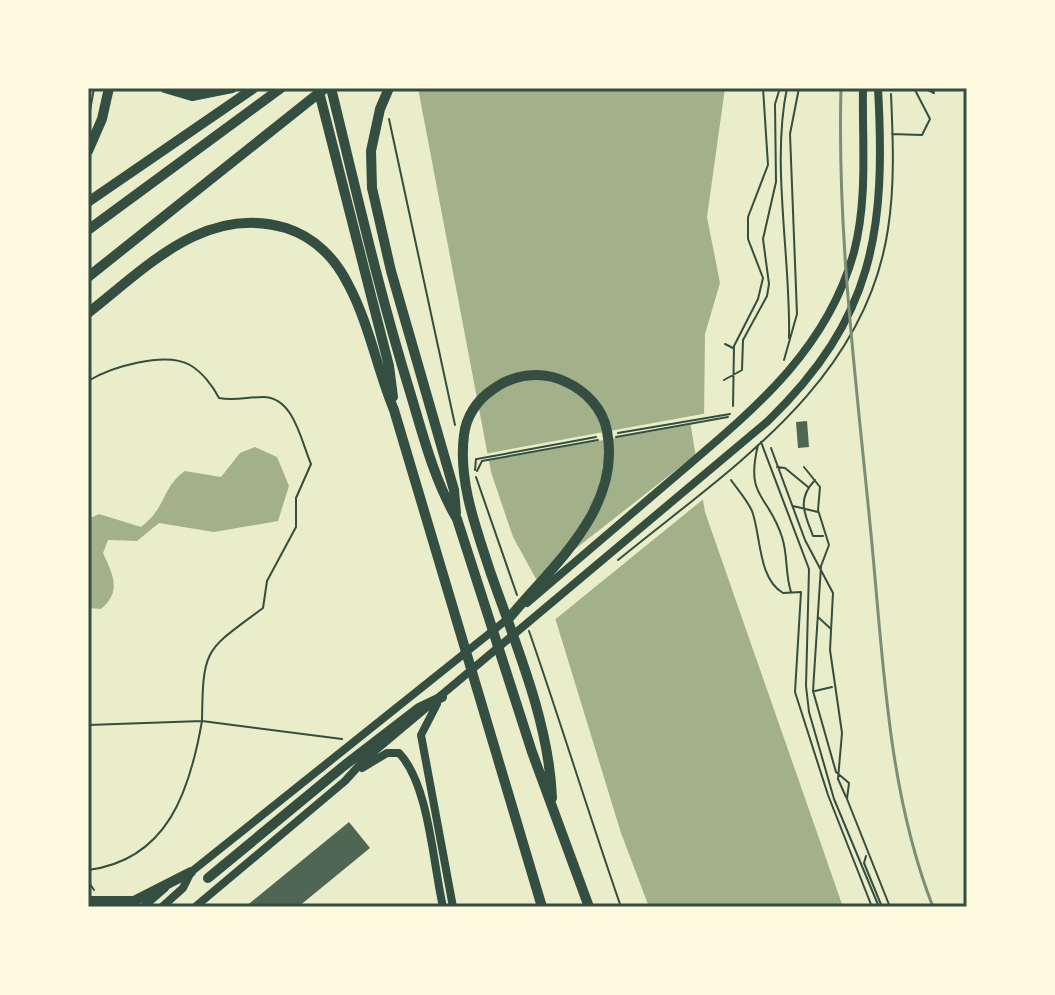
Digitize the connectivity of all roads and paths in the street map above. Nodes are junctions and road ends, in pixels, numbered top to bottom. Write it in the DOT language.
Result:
graph roads {
  1 [pos="94,88"];
  2 [pos="109,88"];
  3 [pos="165,88"];
  4 [pos="232,88"];
  5 [pos="254,88"];
  6 [pos="281,88"];
  7 [pos="318,88"];
  8 [pos="328,88"];
  9 [pos="389,88"];
  10 [pos="763,88"];
  11 [pos="780,88"];
  12 [pos="787,88"];
  13 [pos="799,88"];
  14 [pos="914,88"];
  15 [pos="924,88"];
  16 [pos="932,88"];
  17 [pos="878,91"];
  18 [pos="863,92"];
  19 [pos="388,115"];
  20 [pos="88,122"];
  21 [pos="892,134"];
  22 [pos="88,151"];
  23 [pos="781,159"];
  24 [pos="775,161"];
  25 [pos="768,165"];
  26 [pos="88,202"];
  27 [pos="88,230"];
  28 [pos="88,277"];
  29 [pos="88,313"];
  30 [pos="725,344"];
  31 [pos="789,344"];
  32 [pos="734,349"];
  33 [pos="781,369"];
  34 [pos="733,378"];
  35 [pos="724,380"];
  36 [pos="88,381"];
  37 [pos="733,406"];
  38 [pos="394,410"];
  39 [pos="723,414"];
  40 [pos="456,428"];
  41 [pos="757,434"];
  42 [pos="761,440"];
  43 [pos="771,448"];
  44 [pos="470,455"];
  45 [pos="777,467"];
  46 [pos="804,467"];
  47 [pos="477,471"];
  48 [pos="816,479"];
  49 [pos="731,480"];
  50 [pos="809,488"];
  51 [pos="792,506"];
  52 [pos="802,509"];
  53 [pos="819,512"];
  54 [pos="457,519"];
  55 [pos="824,535"];
  56 [pos="821,566"];
  57 [pos="792,594"];
  58 [pos="517,595"];
  59 [pos="817,616"];
  60 [pos="510,617"];
  61 [pos="527,625"];
  62 [pos="832,631"];
  63 [pos="833,687"];
  64 [pos="813,691"];
  65 [pos="442,697"];
  66 [pos="202,721"];
  67 [pos="88,725"];
  68 [pos="351,741"];
  69 [pos="839,774"];
  70 [pos="345,781"];
  71 [pos="847,797"];
  72 [pos="553,805"];
  73 [pos="867,855"];
  74 [pos="88,870"];
  75 [pos="186,873"];
  76 [pos="208,878"];
  77 [pos="88,881"];
  78 [pos="92,899"];
  79 [pos="143,907"];
  80 [pos="162,907"];
  81 [pos="195,907"];
  82 [pos="443,907"];
  83 [pos="453,907"];
  84 [pos="542,907"];
  85 [pos="589,907"];
  86 [pos="621,907"];
  87 [pos="872,907"];
  88 [pos="881,907"];
  89 [pos="890,907"];
  1 -- 20 [label="path"];
  2 -- 22 [label="highway"];
  3 -- 4 [label="highway"];
  5 -- 26 [label="highway"];
  6 -- 27 [label="highway"];
  7 -- 38 [label="highway"];
  8 -- 28 [label="highway"];
  8 -- 54 [label="highway"];
  9 -- 54 [label="highway"];
  10 -- 25 [label="path"];
  11 -- 24 [label="path"];
  12 -- 23 [label="path"];
  13 -- 31 [label="path"];
  14 -- 21 [label="path"];
  15 -- 16 [label="path"];
  17 -- 65 [label="main road"];
  18 -- 60 [label="main road"];
  19 -- 40 [label="path"];
  23 -- 24 [label="path"];
  23 -- 31 [label="path"];
  24 -- 25 [label="path"];
  24 -- 34 [label="path"];
  25 -- 32 [label="path"];
  29 -- 38 [label="highway"];
  30 -- 32 [label="path"];
  31 -- 33 [label="path"];
  32 -- 34 [label="path"];
  34 -- 35 [label="path"];
  34 -- 37 [label="path"];
  36 -- 66 [label="path"];
  38 -- 84 [label="highway"];
  39 -- 47 [label="path"];
  41 -- 57 [label="path"];
  42 -- 88 [label="path"];
  43 -- 45 [label="path"];
  44 -- 58 [label="path"];
  45 -- 50 [label="path"];
  45 -- 51 [label="path"];
  46 -- 48 [label="path"];
  48 -- 50 [label="path"];
  48 -- 53 [label="path"];
  49 -- 57 [label="path"];
  50 -- 52 [label="path"];
  51 -- 52 [label="path"];
  51 -- 56 [label="path"];
  52 -- 53 [label="path"];
  52 -- 55 [label="path"];
  53 -- 55 [label="path"];
  54 -- 72 [label="highway"];
  55 -- 56 [label="path"];
  56 -- 59 [label="path"];
  56 -- 62 [label="path"];
  57 -- 87 [label="path"];
  59 -- 62 [label="path"];
  59 -- 64 [label="path"];
  60 -- 68 [label="main road"];
  60 -- 72 [label="highway"];
  61 -- 86 [label="path"];
  62 -- 63 [label="path"];
  63 -- 64 [label="path"];
  63 -- 69 [label="path"];
  64 -- 69 [label="path"];
  65 -- 70 [label="main road"];
  65 -- 76 [label="highway"];
  65 -- 83 [label="main road"];
  66 -- 67 [label="path"];
  66 -- 68 [label="path"];
  66 -- 74 [label="path"];
  68 -- 75 [label="main road"];
  69 -- 71 [label="path"];
  69 -- 71 [label="path"];
  70 -- 81 [label="main road"];
  70 -- 82 [label="main road"];
  71 -- 73 [label="path"];
  72 -- 85 [label="highway"];
  73 -- 88 [label="path"];
  73 -- 89 [label="path"];
  75 -- 78 [label="highway"];
  75 -- 79 [label="main road"];
  75 -- 80 [label="main road"];
  77 -- 78 [label="path"];
}
